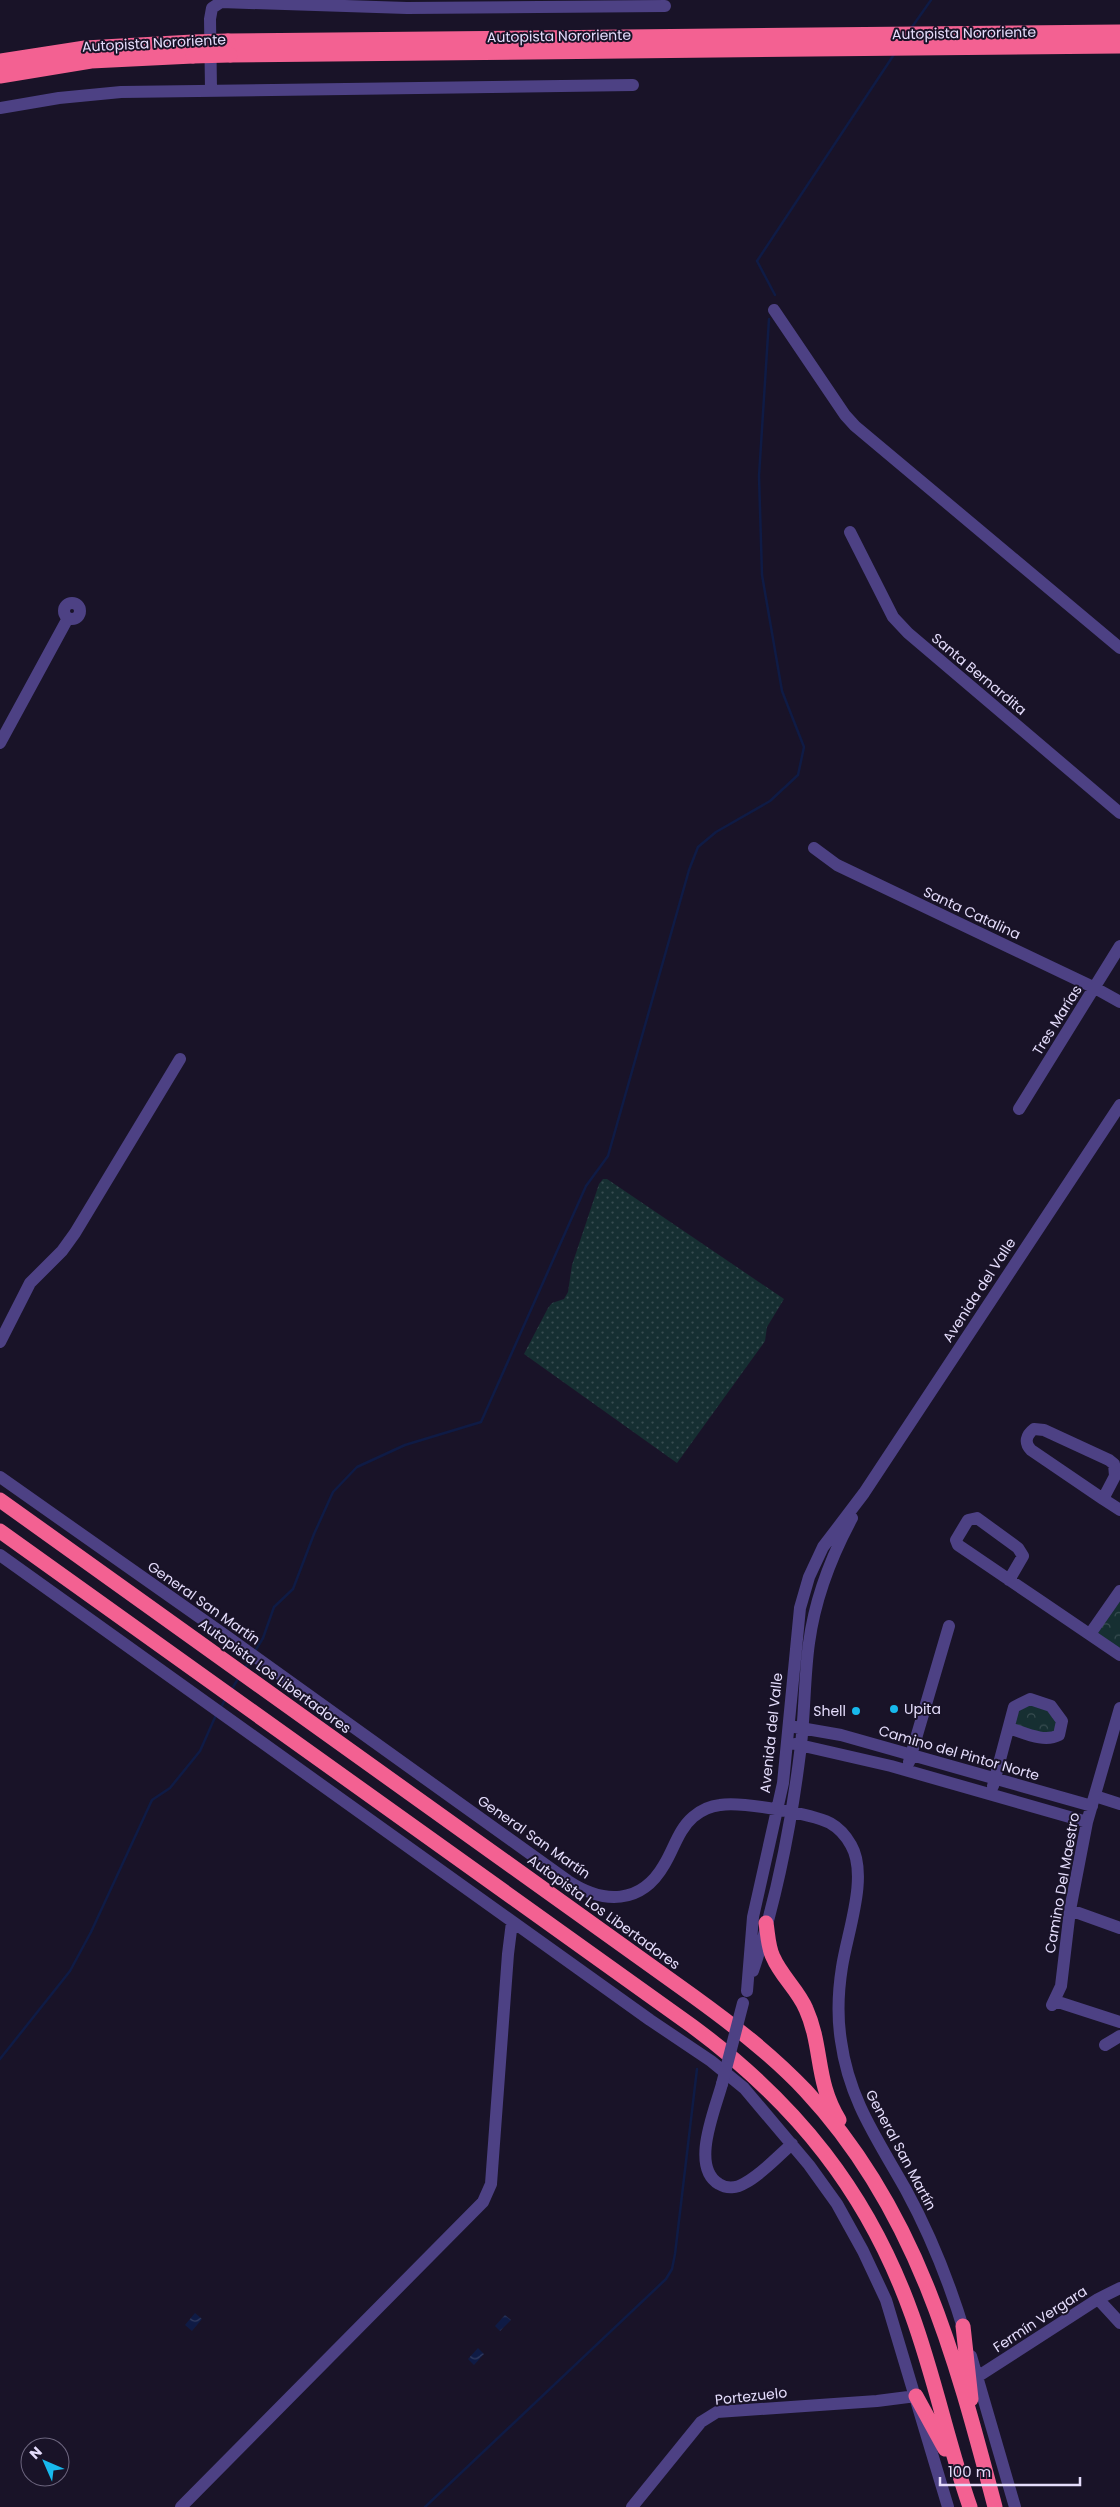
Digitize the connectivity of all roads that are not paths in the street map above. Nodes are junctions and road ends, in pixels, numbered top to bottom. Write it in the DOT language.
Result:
graph roads {
  1 [pos="665,6"];
  2 [pos="1120,32"];
  3 [pos="935,42"];
  4 [pos="1120,46"];
  5 [pos="193,49"];
  6 [pos="0,61"];
  7 [pos="0,76"];
  8 [pos="633,85"];
  9 [pos="211,90"];
  10 [pos="0,108"];
  11 [pos="774,310"];
  12 [pos="850,532"];
  13 [pos="68,618"];
  14 [pos="1120,648"];
  15 [pos="0,743"];
  16 [pos="1120,813"];
  17 [pos="814,848"];
  18 [pos="1120,946"];
  19 [pos="1095,988"];
  20 [pos="1120,1002"];
  21 [pos="180,1059"];
  22 [pos="1120,1105"];
  23 [pos="1019,1109"];
  24 [pos="0,1342"];
  25 [pos="0,1478"];
  26 [pos="864,1493"];
  27 [pos="1104,1499"];
  28 [pos="0,1500"];
  29 [pos="1120,1510"];
  30 [pos="0,1531"];
  31 [pos="0,1555"];
  32 [pos="1009,1580"];
  33 [pos="1120,1591"];
  34 [pos="949,1626"];
  35 [pos="1090,1634"];
  36 [pos="1120,1655"];
  37 [pos="1120,1708"];
  38 [pos="788,1725"];
  39 [pos="1009,1728"];
  40 [pos="803,1729"];
  41 [pos="787,1742"];
  42 [pos="801,1744"];
  43 [pos="911,1755"];
  44 [pos="906,1771"];
  45 [pos="995,1779"];
  46 [pos="991,1795"];
  47 [pos="1094,1801"];
  48 [pos="1120,1804"];
  49 [pos="777,1811"];
  50 [pos="792,1813"];
  51 [pos="1087,1822"];
  52 [pos="1070,1910"];
  53 [pos="512,1922"];
  54 [pos="766,1923"];
  55 [pos="1120,1928"];
  56 [pos="745,1997"];
  57 [pos="1120,2022"];
  58 [pos="1120,2036"];
  59 [pos="1105,2045"];
  60 [pos="792,2144"];
  61 [pos="865,2164"];
  62 [pos="1120,2288"];
  63 [pos="1098,2300"];
  64 [pos="1120,2323"];
  65 [pos="962,2326"];
  66 [pos="977,2377"];
  67 [pos="916,2396"];
  68 [pos="976,2440"];
  69 [pos="962,2484"];
  70 [pos="181,2507"];
  71 [pos="632,2507"];
  72 [pos="948,2507"];
  73 [pos="970,2507"];
  74 [pos="995,2507"];
  75 [pos="1015,2507"];
  1 -- 9 [label="street"];
  2 -- 3 [label="highway, Autopista Nororiente"];
  3 -- 4 [label="highway, Autopista Nororiente"];
  3 -- 5 [label="highway, Autopista Nororiente, bridge"];
  5 -- 6 [label="highway, Autopista Nororiente"];
  5 -- 7 [label="highway, Autopista Nororiente"];
  8 -- 9 [label="street"];
  9 -- 10 [label="street"];
  11 -- 14 [label="street"];
  12 -- 16 [label="street, Santa Bernardita"];
  13 -- 15 [label="street"];
  17 -- 19 [label="street, Santa Catalina"];
  18 -- 19 [label="street, Tres Marías"];
  19 -- 20 [label="street, Santa Catalina"];
  19 -- 23 [label="street, Tres Marías"];
  21 -- 24 [label="street"];
  22 -- 26 [label="street, Avenida del Valle"];
  25 -- 49 [label="street, General San Martín"];
  26 -- 38 [label="street, Avenida del Valle"];
  26 -- 40 [label="street, Avenida del Valle"];
  27 -- 27 [label="street"];
  27 -- 29 [label="street"];
  28 -- 61 [label="highway, Autopista Los Libertadores"];
  30 -- 69 [label="highway"];
  31 -- 53 [label="street"];
  32 -- 32 [label="street"];
  32 -- 35 [label="street"];
  33 -- 35 [label="street"];
  34 -- 43 [label="street"];
  35 -- 36 [label="street"];
  37 -- 47 [label="street, Camino Del Maestro"];
  38 -- 40 [label="street, Camino del Pintor Norte"];
  38 -- 41 [label="street, Avenida del Valle"];
  39 -- 45 [label="street"];
  40 -- 42 [label="street, Avenida del Valle"];
  40 -- 43 [label="street, Camino del Pintor Norte"];
  41 -- 42 [label="street"];
  41 -- 49 [label="street, Avenida del Valle"];
  42 -- 44 [label="street"];
  42 -- 50 [label="street, Avenida del Valle"];
  43 -- 44 [label="street"];
  43 -- 45 [label="street, Camino del Pintor Norte"];
  44 -- 46 [label="street"];
  45 -- 46 [label="street"];
  45 -- 47 [label="street, Camino del Pintor Norte"];
  46 -- 51 [label="street"];
  47 -- 48 [label="street, Camino del Pintor Norte"];
  47 -- 51 [label="street, Camino Del Maestro"];
  49 -- 50 [label="street, General San Martín"];
  49 -- 56 [label="street, Avenida del Valle"];
  50 -- 54 [label="street, Avenida del Valle"];
  50 -- 65 [label="street, General San Martín"];
  51 -- 52 [label="street, Camino Del Maestro"];
  52 -- 55 [label="street"];
  52 -- 57 [label="street, Camino Del Maestro"];
  53 -- 60 [label="street"];
  53 -- 70 [label="street"];
  54 -- 56 [label="street, Avenida del Valle"];
  54 -- 61 [label="highway"];
  56 -- 60 [label="street, Avenida del Valle, bridge"];
  58 -- 59 [label="street"];
  60 -- 67 [label="street"];
  61 -- 68 [label="highway, Autopista Los Libertadores"];
  62 -- 63 [label="street, Fermín Vergara"];
  63 -- 64 [label="street"];
  63 -- 66 [label="street, Fermín Vergara"];
  65 -- 66 [label="street, General San Martín"];
  65 -- 68 [label="highway"];
  66 -- 75 [label="street, General San Martín"];
  67 -- 69 [label="highway"];
  67 -- 71 [label="street, Portezuelo"];
  67 -- 72 [label="street"];
  68 -- 74 [label="highway, Autopista Los Libertadores"];
  69 -- 73 [label="highway"];
}
